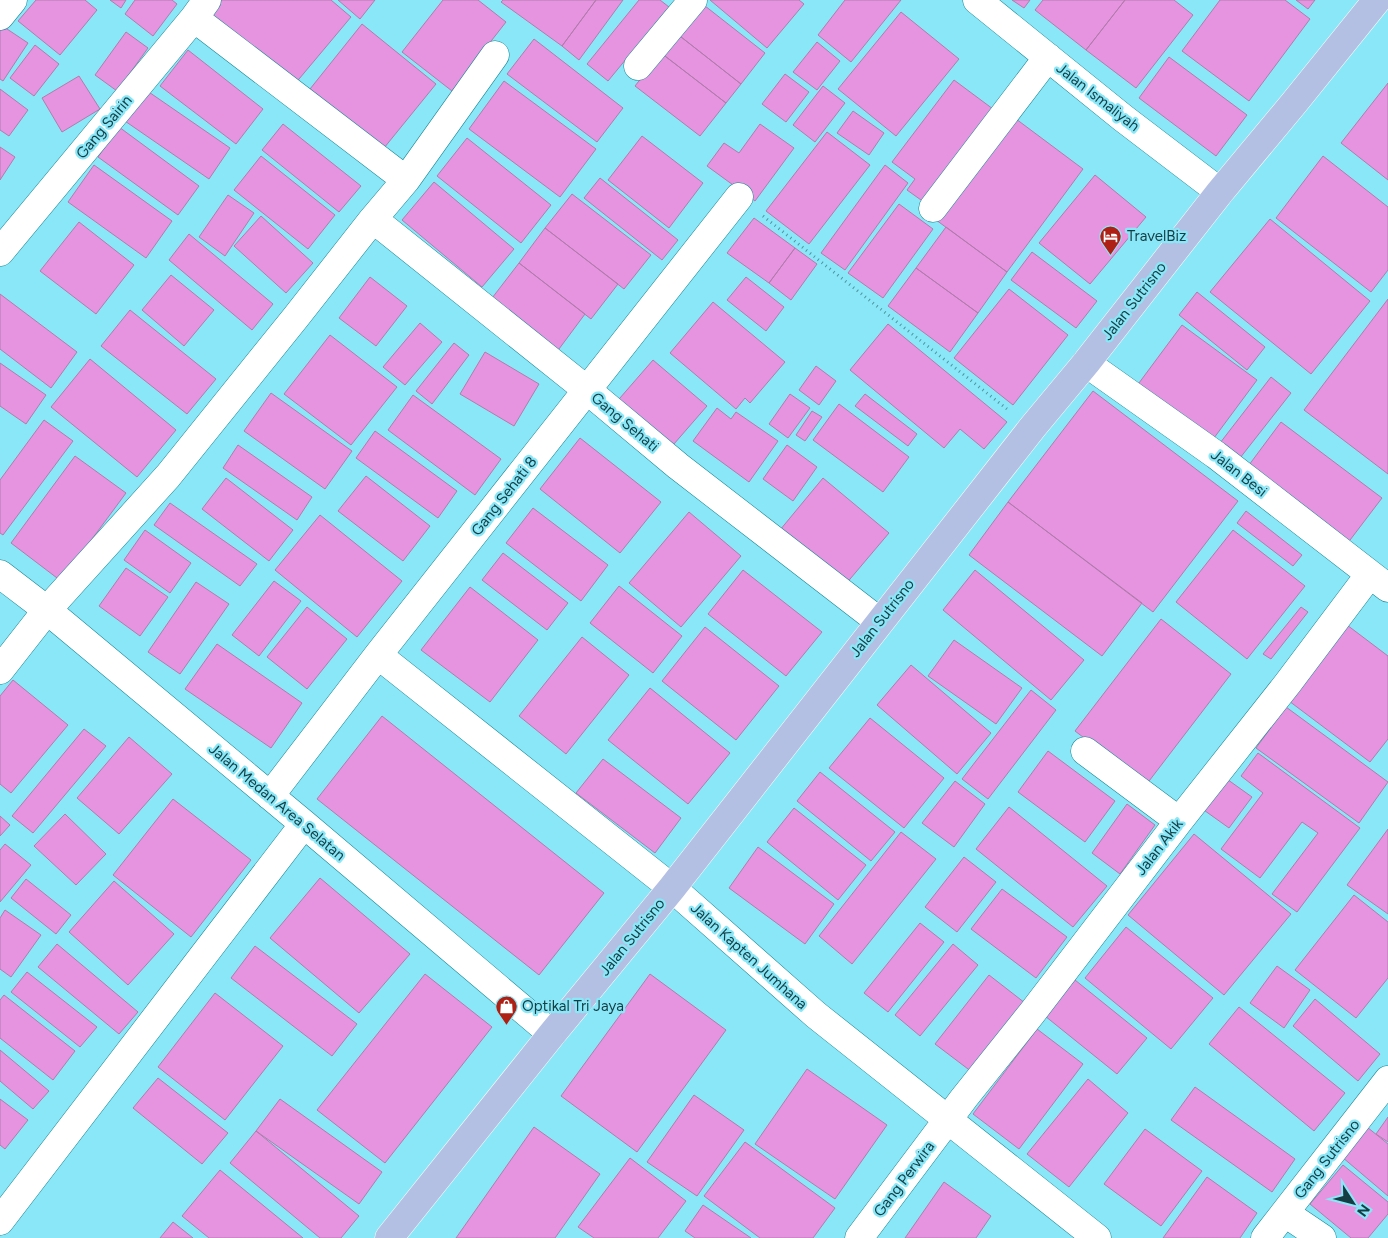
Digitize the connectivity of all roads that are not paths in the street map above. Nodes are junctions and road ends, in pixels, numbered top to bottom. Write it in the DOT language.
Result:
graph roads {
  1 [pos="14,0"];
  2 [pos="693,0"];
  3 [pos="977,0"];
  4 [pos="1378,0"];
  5 [pos="200,9"];
  6 [pos="0,16"];
  7 [pos="496,55"];
  8 [pos="1048,58"];
  9 [pos="638,66"];
  10 [pos="406,180"];
  11 [pos="1220,192"];
  12 [pos="739,197"];
  13 [pos="933,208"];
  14 [pos="372,220"];
  15 [pos="0,252"];
  16 [pos="1086,363"];
  17 [pos="587,390"];
  18 [pos="0,574"];
  19 [pos="1383,583"];
  20 [pos="47,610"];
  21 [pos="880,622"];
  22 [pos="378,656"];
  23 [pos="0,670"];
  24 [pos="1085,750"];
  25 [pos="270,796"];
  26 [pos="1179,821"];
  27 [pos="304,824"];
  28 [pos="672,888"];
  29 [pos="552,1034"];
  30 [pos="1388,1080"];
  31 [pos="949,1120"];
  32 [pos="1285,1213"];
  33 [pos="0,1221"];
  34 [pos="389,1238"];
  35 [pos="859,1238"];
  36 [pos="1097,1238"];
  37 [pos="1265,1238"];
  38 [pos="1322,1238"];
  1 -- 6 [label="street"];
  2 -- 9 [label="street"];
  3 -- 8 [label="street, Jalan Ismaliyah"];
  4 -- 11 [label="main road, Jalan Sutrisno"];
  5 -- 10 [label="street"];
  5 -- 15 [label="street, Gang Sairin"];
  7 -- 10 [label="street"];
  8 -- 11 [label="street, Jalan Ismaliyah"];
  8 -- 13 [label="street"];
  10 -- 14 [label="street"];
  11 -- 16 [label="main road, Jalan Sutrisno"];
  12 -- 17 [label="street, Gang Sehati 8"];
  14 -- 17 [label="street, Gang Sehati"];
  14 -- 20 [label="street"];
  16 -- 19 [label="street, Jalan Besi"];
  16 -- 21 [label="main road, Jalan Sutrisno"];
  17 -- 21 [label="street, Gang Sehati"];
  17 -- 22 [label="street, Gang Sehati 8"];
  18 -- 20 [label="street, Jalan Medan Area Selatan"];
  19 -- 26 [label="street, Jalan Akik"];
  20 -- 23 [label="street"];
  20 -- 25 [label="street, Jalan Medan Area Selatan"];
  21 -- 28 [label="main road, Jalan Sutrisno"];
  22 -- 25 [label="street, Gang Sehati 8"];
  22 -- 28 [label="street, Jalan Kapten Jumhana"];
  24 -- 26 [label="street"];
  25 -- 27 [label="street, Jalan Medan Area Selatan"];
  26 -- 31 [label="street, Jalan Akik"];
  27 -- 29 [label="street, Jalan Medan Area Selatan"];
  27 -- 33 [label="street"];
  28 -- 29 [label="main road, Jalan Sutrisno"];
  28 -- 31 [label="street, Jalan Kapten Jumhana"];
  29 -- 34 [label="main road, Jalan Sutrisno"];
  30 -- 32 [label="street, Gang Sutrisno"];
  31 -- 35 [label="street, Gang Perwira"];
  31 -- 36 [label="street, Jalan Kapten Jumhana"];
  32 -- 37 [label="street, Gang Sutrisno"];
  32 -- 38 [label="street"];
}
